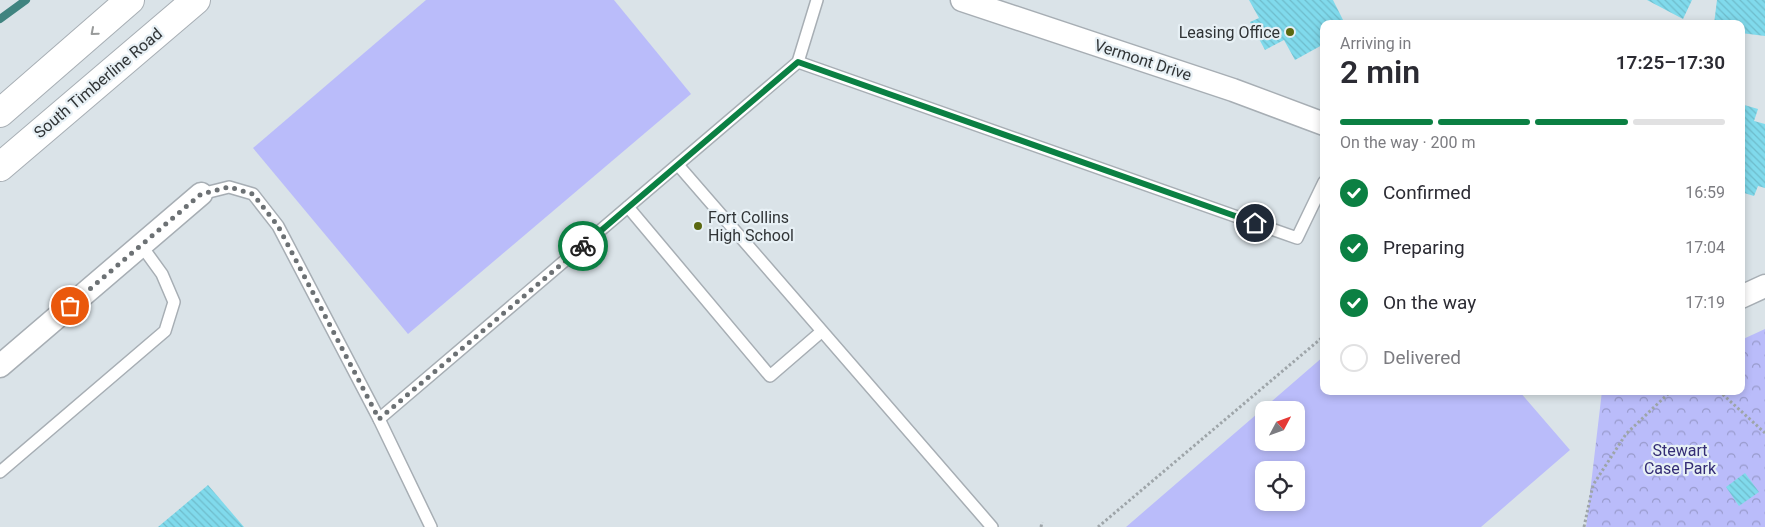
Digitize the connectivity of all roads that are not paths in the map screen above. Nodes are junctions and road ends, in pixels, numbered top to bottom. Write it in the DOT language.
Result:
graph roads {
  1 [pos="130,0"];
  2 [pos="196,0"];
  3 [pos="817,0"];
  4 [pos="962,0"];
  5 [pos="798,62"];
  6 [pos="0,113"];
  7 [pos="1320,123"];
  8 [pos="678,165"];
  9 [pos="0,167"];
  10 [pos="1320,190"];
  11 [pos="201,194"];
  12 [pos="628,207"];
  13 [pos="141,245"];
  14 [pos="1765,286"];
  15 [pos="1745,295"];
  16 [pos="821,332"];
  17 [pos="0,366"];
  18 [pos="379,419"];
  19 [pos="0,472"];
  20 [pos="431,527"];
  21 [pos="992,527"];
  1 -- 6 [label="main road, one-way"];
  2 -- 9 [label="main road, South Timberline Road"];
  3 -- 5 [label="lane"];
  4 -- 7 [label="street, Vermont Drive"];
  5 -- 8 [label="lane"];
  5 -- 10 [label="lane"];
  8 -- 12 [label="lane"];
  8 -- 16 [label="lane"];
  11 -- 13 [label="street"];
  11 -- 18 [label="lane"];
  12 -- 16 [label="lane"];
  12 -- 18 [label="lane"];
  13 -- 17 [label="street"];
  13 -- 19 [label="lane"];
  14 -- 15 [label="street"];
  16 -- 21 [label="lane"];
  18 -- 20 [label="lane"];
}
